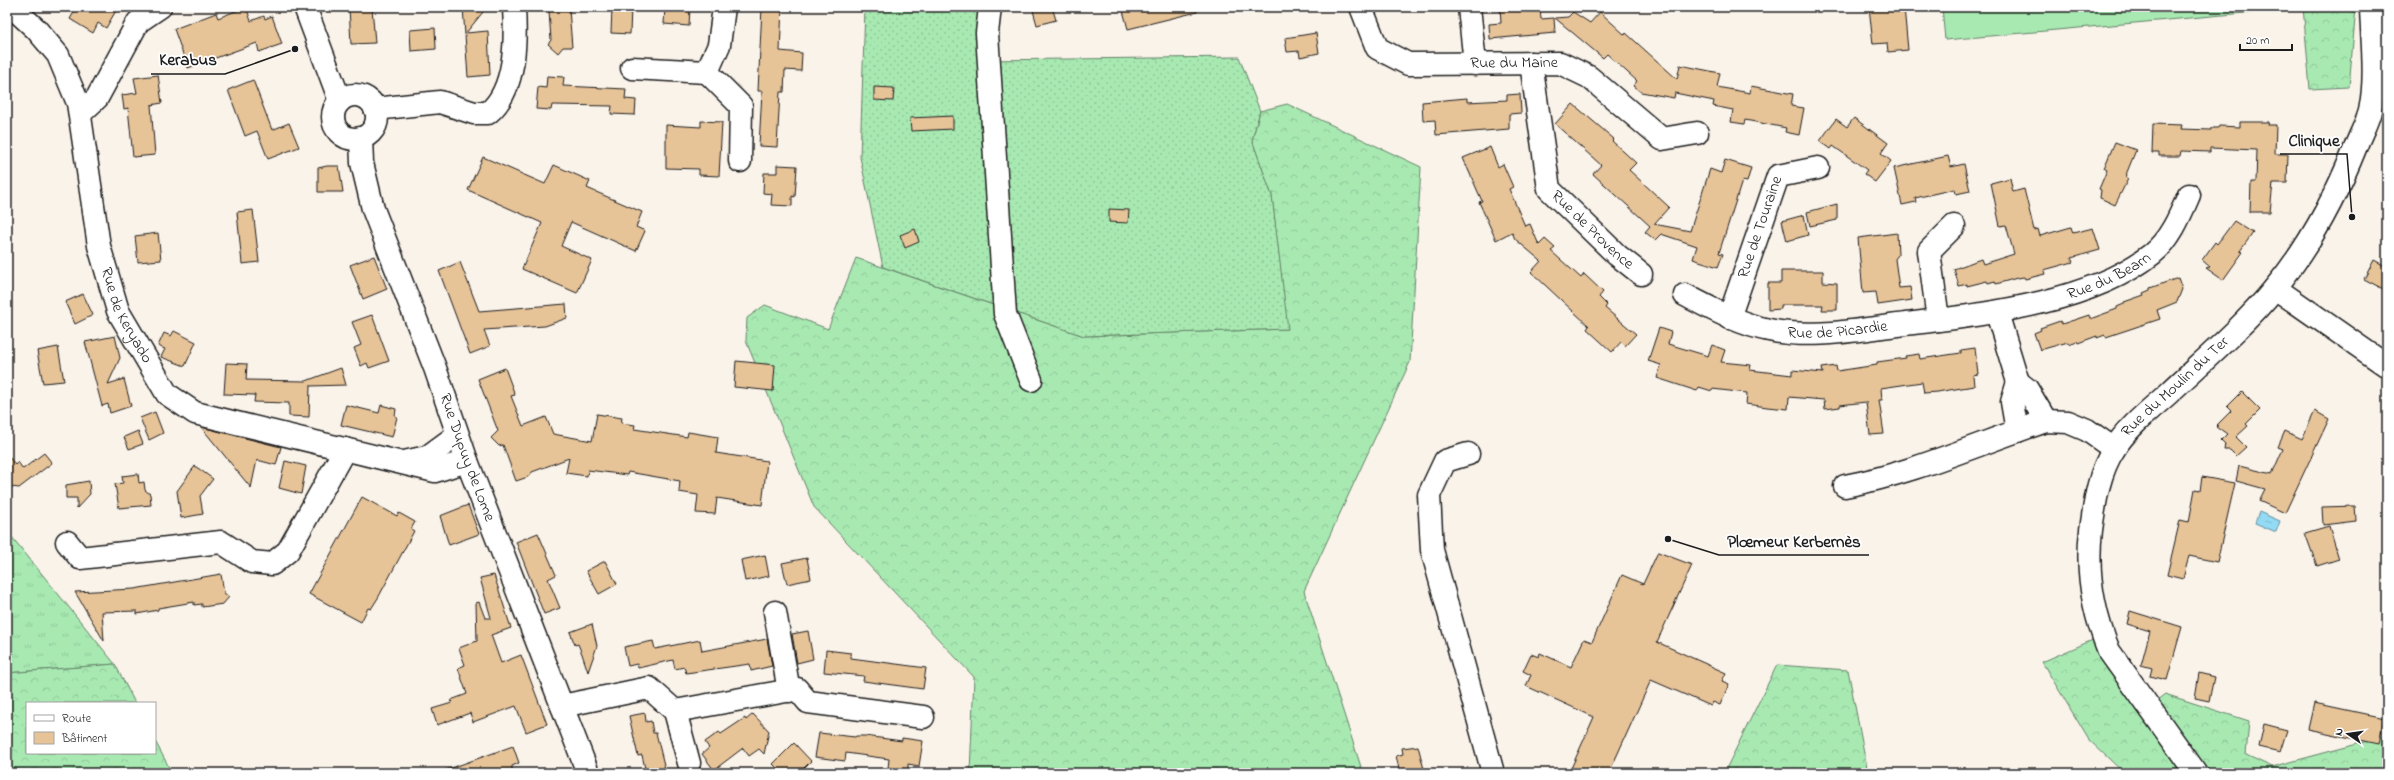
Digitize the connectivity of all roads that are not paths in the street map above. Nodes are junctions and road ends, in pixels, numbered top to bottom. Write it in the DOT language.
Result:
graph roads {
  1 [pos="12,7"];
  2 [pos="160,7"];
  3 [pos="305,7"];
  4 [pos="514,7"];
  5 [pos="724,7"];
  6 [pos="990,7"];
  7 [pos="1360,7"];
  8 [pos="1469,7"];
  9 [pos="2371,7"];
  10 [pos="1531,63"];
  11 [pos="1475,64"];
  12 [pos="632,68"];
  13 [pos="707,72"];
  14 [pos="340,101"];
  15 [pos="375,109"];
  16 [pos="81,113"];
  17 [pos="1697,133"];
  18 [pos="361,138"];
  19 [pos="740,162"];
  20 [pos="1818,168"];
  21 [pos="2189,195"];
  22 [pos="1954,226"];
  23 [pos="1641,274"];
  24 [pos="2275,288"];
  25 [pos="1685,295"];
  26 [pos="1997,313"];
  27 [pos="1729,318"];
  28 [pos="1938,320"];
  29 [pos="2387,366"];
  30 [pos="1031,380"];
  31 [pos="2018,382"];
  32 [pos="2046,421"];
  33 [pos="2017,431"];
  34 [pos="457,435"];
  35 [pos="345,449"];
  36 [pos="2114,449"];
  37 [pos="1468,454"];
  38 [pos="467,461"];
  39 [pos="404,462"];
  40 [pos="1845,486"];
  41 [pos="67,542"];
  42 [pos="775,612"];
  43 [pos="789,691"];
  44 [pos="562,706"];
  45 [pos="675,711"];
  46 [pos="923,716"];
  47 [pos="689,763"];
  48 [pos="588,773"];
  49 [pos="1493,773"];
  50 [pos="2196,773"];
  1 -- 16 [label="street, Rue de Keryado"];
  2 -- 16 [label="street"];
  3 -- 14 [label="street"];
  4 -- 15 [label="street"];
  5 -- 13 [label="street"];
  6 -- 30 [label="street"];
  7 -- 11 [label="street, Rue du Maine"];
  8 -- 11 [label="street"];
  9 -- 24 [label="street, Rue du Moulin du Ter"];
  10 -- 11 [label="street, Rue du Maine"];
  10 -- 17 [label="street, Rue du Maine"];
  10 -- 23 [label="street, Rue de Provence"];
  12 -- 13 [label="street"];
  13 -- 19 [label="street"];
  14 -- 15 [label="street"];
  14 -- 18 [label="street"];
  15 -- 18 [label="street"];
  16 -- 35 [label="street, Rue de Keryado"];
  18 -- 34 [label="street, Rue Dupuy de Lome"];
  20 -- 27 [label="street, Rue de Touraine"];
  21 -- 26 [label="street, Rue du Bearn"];
  22 -- 28 [label="street"];
  24 -- 29 [label="street"];
  24 -- 36 [label="street, Rue du Moulin du Ter"];
  25 -- 27 [label="street, Rue de Picardie"];
  26 -- 28 [label="street, Rue de Picardie"];
  26 -- 31 [label="street"];
  27 -- 28 [label="street, Rue de Picardie"];
  31 -- 32 [label="street"];
  31 -- 33 [label="street"];
  32 -- 33 [label="street"];
  32 -- 36 [label="street"];
  33 -- 40 [label="street"];
  34 -- 38 [label="street, Rue Dupuy de Lome"];
  34 -- 39 [label="street, Rue de Keryado"];
  35 -- 39 [label="street, Rue de Keryado"];
  35 -- 41 [label="street"];
  36 -- 50 [label="street, Rue du Moulin du Ter"];
  37 -- 49 [label="street"];
  38 -- 39 [label="street, Rue de Keryado"];
  38 -- 44 [label="street, Rue Dupuy de Lome"];
  42 -- 43 [label="street"];
  43 -- 45 [label="street"];
  43 -- 46 [label="street"];
  44 -- 45 [label="street"];
  44 -- 48 [label="street, Rue Dupuy de Lome"];
  45 -- 47 [label="street"];
}
